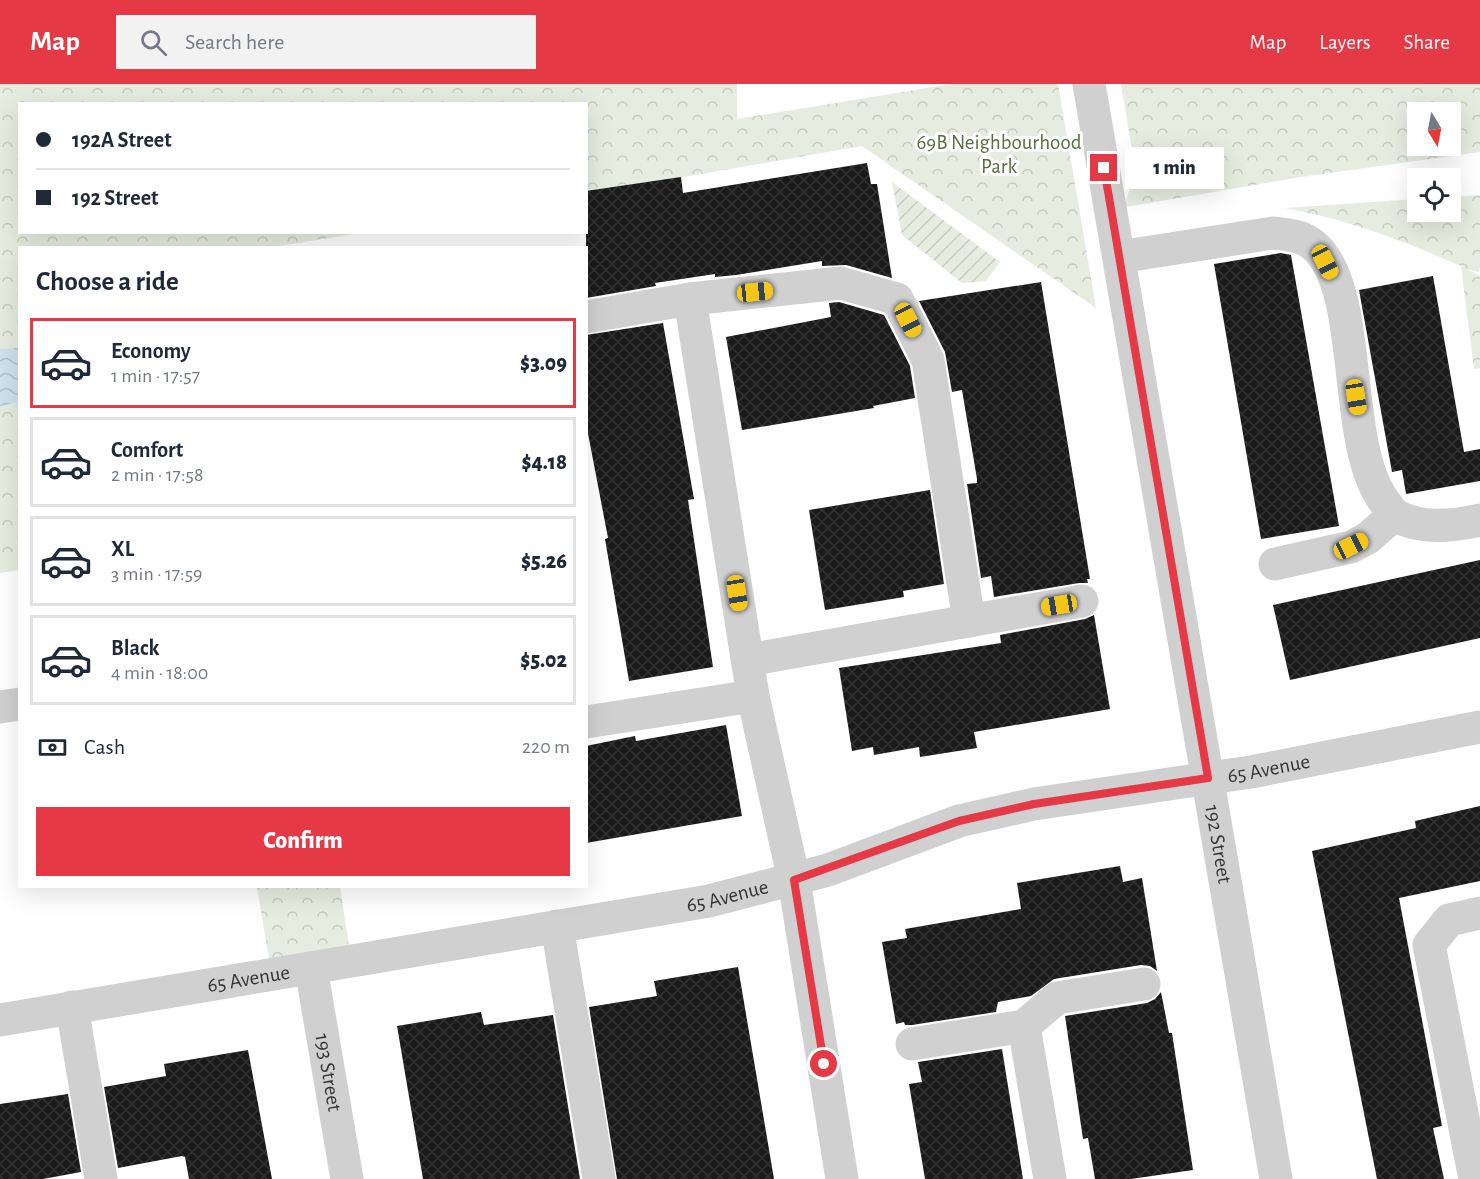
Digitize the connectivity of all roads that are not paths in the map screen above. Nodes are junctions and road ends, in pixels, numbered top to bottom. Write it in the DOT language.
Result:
graph roads {
  1 [pos="1089,84"];
  2 [pos="1119,257"];
  3 [pos="690,299"];
  4 [pos="588,317"];
  5 [pos="1394,514"];
  6 [pos="1480,520"];
  7 [pos="1275,564"];
  8 [pos="1082,601"];
  9 [pos="969,621"];
  10 [pos="748,660"];
  11 [pos="753,696"];
  12 [pos="18,704"];
  13 [pos="0,707"];
  14 [pos="588,722"];
  15 [pos="1480,727"];
  16 [pos="1208,778"];
  17 [pos="794,880"];
  18 [pos="1480,913"];
  19 [pos="557,926"];
  20 [pos="311,968"];
  21 [pos="1144,984"];
  22 [pos="72,1007"];
  23 [pos="0,1020"];
  24 [pos="1024,1026"];
  25 [pos="912,1044"];
  26 [pos="101,1179"];
  27 [pos="347,1179"];
  28 [pos="598,1179"];
  29 [pos="842,1179"];
  30 [pos="1050,1179"];
  31 [pos="1276,1179"];
  32 [pos="1475,1179"];
  1 -- 2 [label="street, 192 Street"];
  2 -- 5 [label="street"];
  2 -- 16 [label="street, 192 Street"];
  3 -- 4 [label="street"];
  3 -- 9 [label="street"];
  3 -- 10 [label="street"];
  5 -- 6 [label="street"];
  5 -- 7 [label="street"];
  8 -- 9 [label="street"];
  9 -- 10 [label="street"];
  10 -- 11 [label="street"];
  11 -- 14 [label="street"];
  11 -- 17 [label="street"];
  12 -- 13 [label="street"];
  15 -- 16 [label="street, 65 Avenue"];
  16 -- 17 [label="street, 65 Avenue"];
  16 -- 31 [label="street, 192 Street"];
  17 -- 19 [label="street, 65 Avenue"];
  17 -- 29 [label="street"];
  18 -- 32 [label="street"];
  19 -- 20 [label="street, 65 Avenue"];
  19 -- 28 [label="street"];
  20 -- 22 [label="street, 65 Avenue"];
  20 -- 27 [label="street, 193 Street"];
  21 -- 24 [label="street"];
  22 -- 23 [label="street, 65 Avenue"];
  22 -- 26 [label="street"];
  24 -- 25 [label="street"];
  24 -- 30 [label="street"];
}
